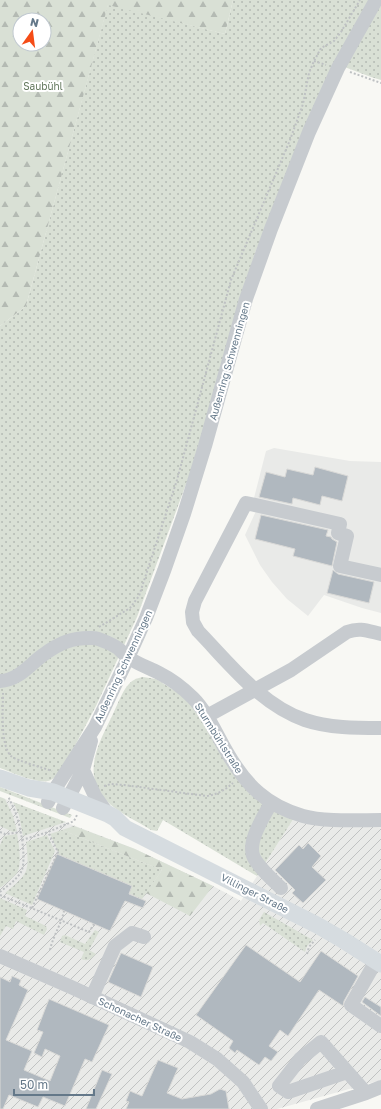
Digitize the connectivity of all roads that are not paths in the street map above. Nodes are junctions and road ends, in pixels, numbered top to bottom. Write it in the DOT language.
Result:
graph roads {
  1 [pos="376,0"];
  2 [pos="381,576"];
  3 [pos="381,634"];
  4 [pos="128,658"];
  5 [pos="3,680"];
  6 [pos="255,690"];
  7 [pos="207,716"];
  8 [pos="95,727"];
  9 [pos="381,728"];
  10 [pos="83,770"];
  11 [pos="0,778"];
  12 [pos="62,803"];
  13 [pos="271,803"];
  14 [pos="108,814"];
  15 [pos="381,820"];
  16 [pos="126,828"];
  17 [pos="280,891"];
  18 [pos="144,937"];
  19 [pos="0,956"];
  20 [pos="379,962"];
  21 [pos="92,997"];
  22 [pos="381,1026"];
  23 [pos="347,1072"];
  24 [pos="381,1087"];
  25 [pos="366,1093"];
  26 [pos="261,1109"];
  27 [pos="317,1109"];
  1 -- 4 [label="street, Außenring Schwenningen"];
  2 -- 6 [label="street"];
  3 -- 6 [label="street"];
  4 -- 5 [label="street, Sturmbühlstraße"];
  4 -- 7 [label="street, Sturmbühlstraße"];
  4 -- 8 [label="street, Außenring Schwenningen"];
  6 -- 7 [label="street"];
  6 -- 9 [label="street"];
  7 -- 13 [label="street, Sturmbühlstraße"];
  8 -- 10 [label="street, Außenring Schwenningen"];
  8 -- 12 [label="street, Außenring Schwenningen"];
  10 -- 12 [label="street, Außenring Schwenningen"];
  10 -- 14 [label="street"];
  11 -- 12 [label="main road, Villinger Straße"];
  12 -- 14 [label="main road, Villinger Straße"];
  12 -- 16 [label="main road, Villinger Straße"];
  13 -- 15 [label="street, Sturmbühlstraße"];
  13 -- 17 [label="street"];
  14 -- 16 [label="main road, Villinger Straße"];
  16 -- 17 [label="main road, Villinger Straße"];
  17 -- 20 [label="main road, Villinger Straße"];
  18 -- 21 [label="street"];
  19 -- 21 [label="street, Schonacher Straße"];
  20 -- 22 [label="street"];
  21 -- 26 [label="street, Schonacher Straße"];
  23 -- 25 [label="street"];
  24 -- 25 [label="street"];
  25 -- 27 [label="street"];
}
